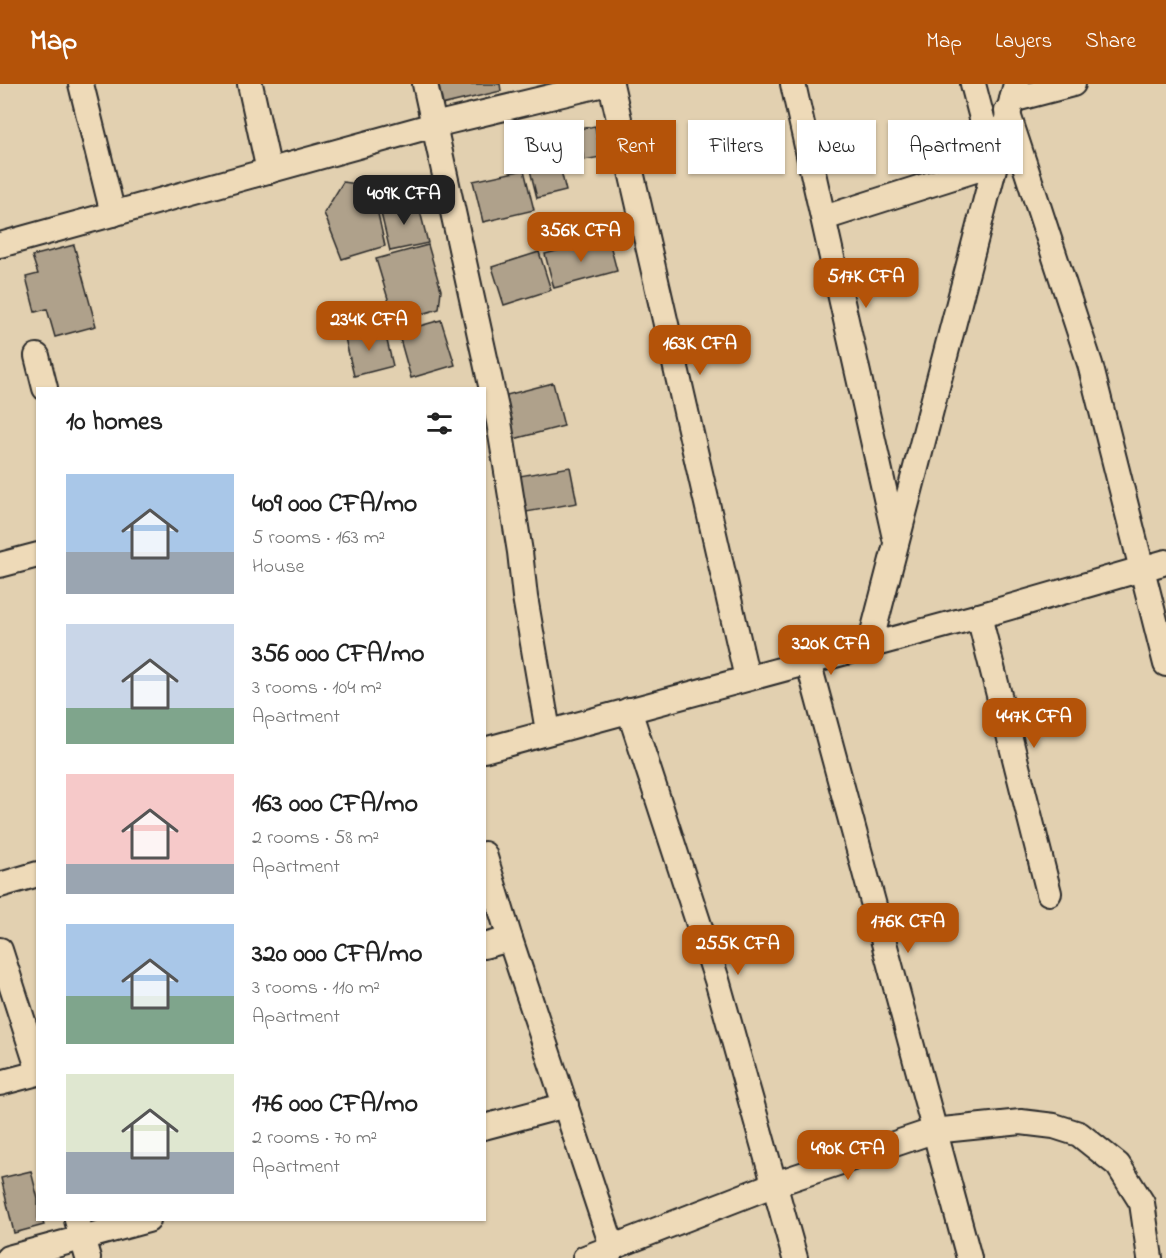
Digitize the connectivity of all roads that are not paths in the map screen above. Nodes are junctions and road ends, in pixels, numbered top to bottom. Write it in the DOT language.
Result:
graph roads {
  1 [pos="81,84"];
  2 [pos="250,84"];
  3 [pos="425,84"];
  4 [pos="604,84"];
  5 [pos="611,84"];
  6 [pos="793,84"];
  7 [pos="973,84"];
  8 [pos="1073,84"];
  9 [pos="1011,98"];
  10 [pos="982,120"];
  11 [pos="1005,120"];
  12 [pos="434,125"];
  13 [pos="269,171"];
  14 [pos="963,174"];
  15 [pos="991,174"];
  16 [pos="113,214"];
  17 [pos="824,218"];
  18 [pos="0,245"];
  19 [pos="37,356"];
  20 [pos="45,387"];
  21 [pos="485,387"];
  22 [pos="486,393"];
  23 [pos="492,424"];
  24 [pos="896,543"];
  25 [pos="36,556"];
  26 [pos="1166,562"];
  27 [pos="0,565"];
  28 [pos="1140,569"];
  29 [pos="979,616"];
  30 [pos="870,644"];
  31 [pos="808,661"];
  32 [pos="1166,664"];
  33 [pos="747,678"];
  34 [pos="629,710"];
  35 [pos="548,731"];
  36 [pos="486,749"];
  37 [pos="486,861"];
  38 [pos="36,875"];
  39 [pos="0,885"];
  40 [pos="1049,893"];
  41 [pos="510,939"];
  42 [pos="486,945"];
  43 [pos="0,950"];
  44 [pos="36,1062"];
  45 [pos="36,1074"];
  46 [pos="0,1083"];
  47 [pos="566,1105"];
  48 [pos="486,1126"];
  49 [pos="933,1131"];
  50 [pos="775,1184"];
  51 [pos="144,1221"];
  52 [pos="83,1238"];
  53 [pos="613,1249"];
  54 [pos="8,1258"];
  55 [pos="587,1258"];
  56 [pos="795,1258"];
  57 [pos="969,1258"];
  58 [pos="1150,1258"];
  1 -- 16 [label="street"];
  2 -- 13 [label="street"];
  3 -- 12 [label="street"];
  4 -- 12 [label="street"];
  5 -- 33 [label="street"];
  6 -- 17 [label="street"];
  7 -- 10 [label="street"];
  8 -- 9 [label="street"];
  9 -- 11 [label="street"];
  9 -- 28 [label="street"];
  12 -- 13 [label="street"];
  12 -- 21 [label="street"];
  13 -- 16 [label="street"];
  14 -- 17 [label="street"];
  15 -- 24 [label="street"];
  16 -- 18 [label="street"];
  17 -- 24 [label="street"];
  19 -- 20 [label="street"];
  22 -- 23 [label="street"];
  23 -- 35 [label="street"];
  24 -- 30 [label="street"];
  25 -- 27 [label="street"];
  26 -- 28 [label="street"];
  28 -- 29 [label="street"];
  28 -- 32 [label="street"];
  29 -- 30 [label="street"];
  29 -- 40 [label="street"];
  30 -- 31 [label="street"];
  31 -- 33 [label="street"];
  31 -- 49 [label="street"];
  33 -- 34 [label="street"];
  34 -- 35 [label="street"];
  34 -- 50 [label="street"];
  35 -- 36 [label="street"];
  37 -- 41 [label="street"];
  38 -- 39 [label="street"];
  41 -- 42 [label="street"];
  41 -- 47 [label="street"];
  43 -- 44 [label="street"];
  45 -- 46 [label="street"];
  47 -- 48 [label="street"];
  47 -- 53 [label="street"];
  49 -- 50 [label="street"];
  49 -- 57 [label="street"];
  49 -- 58 [label="street"];
  50 -- 53 [label="street"];
  50 -- 56 [label="street"];
  51 -- 52 [label="street"];
  52 -- 54 [label="street"];
  53 -- 55 [label="street"];
}
